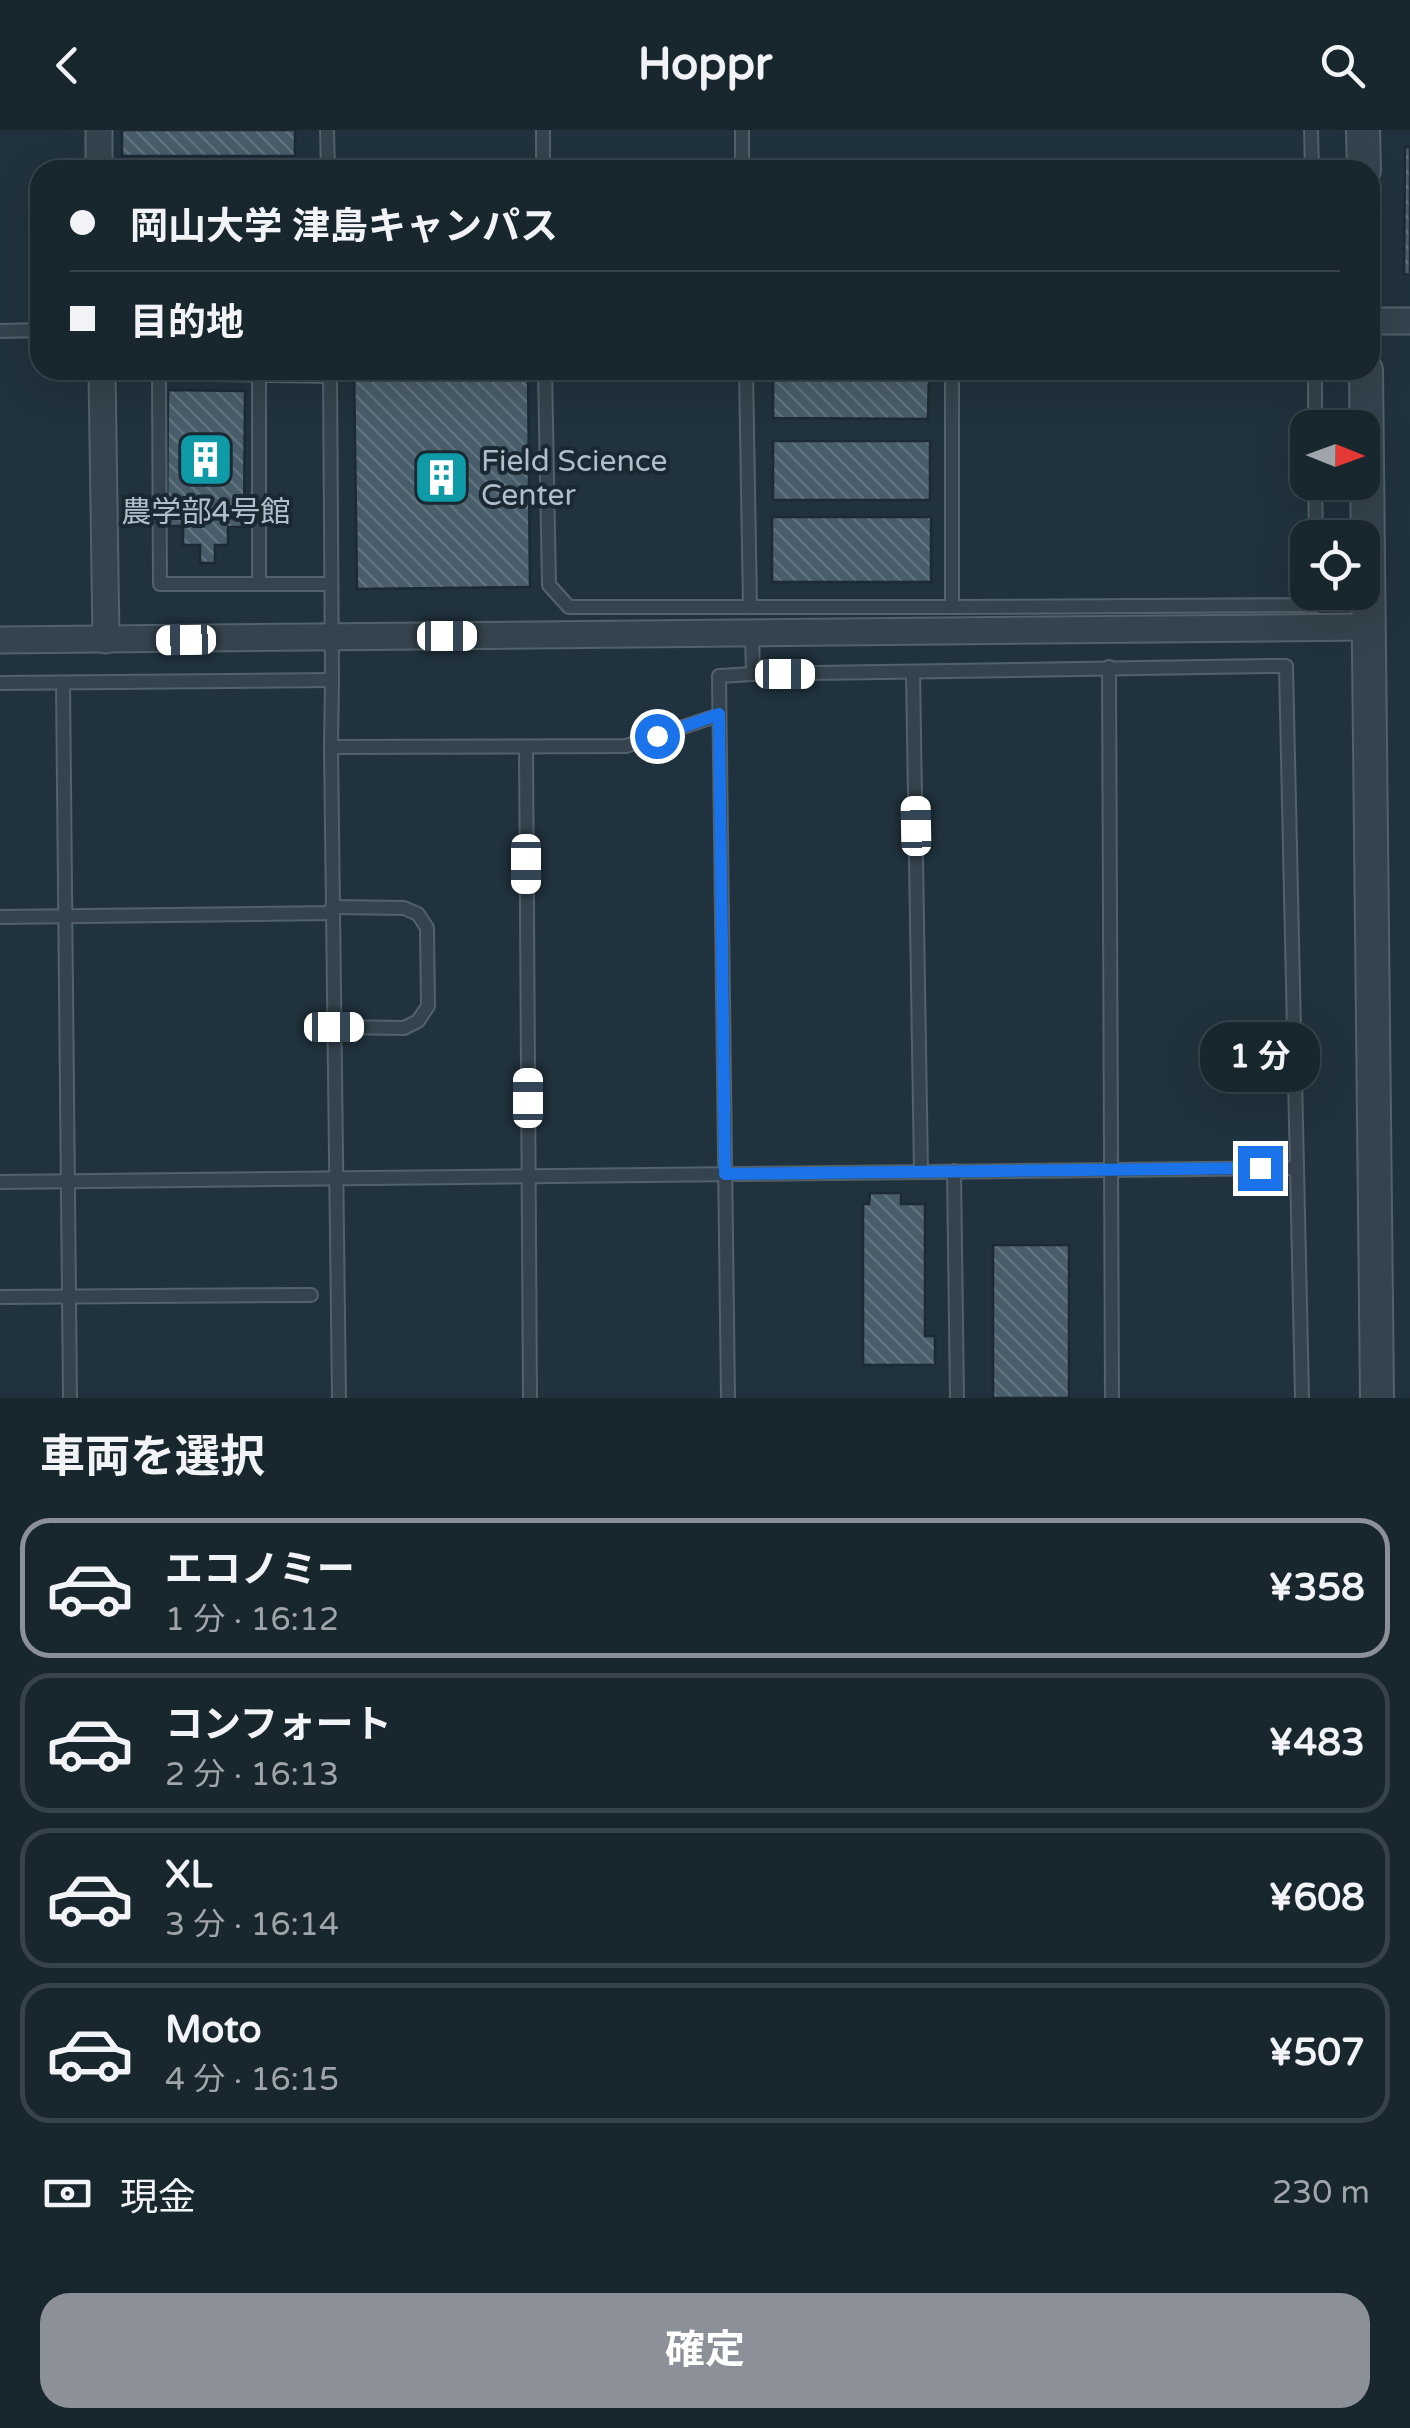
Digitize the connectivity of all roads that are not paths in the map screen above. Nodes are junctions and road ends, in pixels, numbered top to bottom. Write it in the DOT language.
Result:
graph roads {
  1 [pos="98,130"];
  2 [pos="327,130"];
  3 [pos="542,130"];
  4 [pos="742,130"];
  5 [pos="1312,130"];
  6 [pos="1363,130"];
  7 [pos="99,160"];
  8 [pos="328,160"];
  9 [pos="543,160"];
  10 [pos="742,160"];
  11 [pos="1312,160"];
  12 [pos="1364,160"];
  13 [pos="1410,320"];
  14 [pos="1380,321"];
  15 [pos="30,330"];
  16 [pos="0,332"];
  17 [pos="102,380"];
  18 [pos="159,380"];
  19 [pos="259,380"];
  20 [pos="330,380"];
  21 [pos="545,380"];
  22 [pos="746,380"];
  23 [pos="952,380"];
  24 [pos="1314,380"];
  25 [pos="1366,380"];
  26 [pos="1315,410"];
  27 [pos="259,584"];
  28 [pos="332,584"];
  29 [pos="952,606"];
  30 [pos="1290,606"];
  31 [pos="750,607"];
  32 [pos="1369,627"];
  33 [pos="752,634"];
  34 [pos="332,637"];
  35 [pos="0,640"];
  36 [pos="106,640"];
  37 [pos="1108,666"];
  38 [pos="913,673"];
  39 [pos="752,674"];
  40 [pos="332,680"];
  41 [pos="63,683"];
  42 [pos="0,684"];
  43 [pos="719,714"];
  44 [pos="526,746"];
  45 [pos="331,747"];
  46 [pos="333,910"];
  47 [pos="65,916"];
  48 [pos="0,917"];
  49 [pos="334,1027"];
  50 [pos="1297,1168"];
  51 [pos="1112,1170"];
  52 [pos="954,1171"];
  53 [pos="921,1172"];
  54 [pos="725,1174"];
  55 [pos="528,1176"];
  56 [pos="336,1177"];
  57 [pos="68,1181"];
  58 [pos="0,1182"];
  59 [pos="310,1294"];
  60 [pos="69,1296"];
  61 [pos="0,1297"];
  62 [pos="70,1398"];
  63 [pos="339,1398"];
  64 [pos="530,1398"];
  65 [pos="728,1398"];
  66 [pos="957,1398"];
  67 [pos="1112,1398"];
  68 [pos="1302,1398"];
  69 [pos="1377,1398"];
  1 -- 7 [label="street"];
  2 -- 8 [label="lane"];
  3 -- 9 [label="lane"];
  4 -- 10 [label="lane"];
  5 -- 11 [label="lane"];
  6 -- 12 [label="street"];
  13 -- 14 [label="street"];
  15 -- 16 [label="lane"];
  17 -- 36 [label="street"];
  18 -- 27 [label="lane"];
  19 -- 27 [label="lane"];
  20 -- 28 [label="lane"];
  21 -- 31 [label="lane"];
  22 -- 31 [label="lane"];
  23 -- 29 [label="lane"];
  24 -- 26 [label="lane"];
  25 -- 32 [label="street"];
  27 -- 28 [label="lane"];
  28 -- 34 [label="lane"];
  29 -- 30 [label="lane"];
  29 -- 31 [label="lane"];
  32 -- 33 [label="street"];
  32 -- 69 [label="street"];
  33 -- 34 [label="street"];
  33 -- 39 [label="lane"];
  34 -- 36 [label="street"];
  34 -- 40 [label="lane"];
  35 -- 36 [label="street"];
  37 -- 38 [label="lane"];
  37 -- 50 [label="lane"];
  37 -- 51 [label="lane"];
  38 -- 39 [label="lane"];
  38 -- 53 [label="lane"];
  39 -- 43 [label="lane"];
  40 -- 41 [label="lane"];
  40 -- 45 [label="lane"];
  41 -- 42 [label="lane"];
  41 -- 47 [label="lane"];
  43 -- 44 [label="lane"];
  43 -- 54 [label="lane"];
  44 -- 45 [label="lane"];
  44 -- 55 [label="lane"];
  45 -- 46 [label="lane"];
  46 -- 47 [label="lane"];
  46 -- 49 [label="lane"];
  46 -- 49 [label="lane"];
  47 -- 48 [label="lane"];
  47 -- 57 [label="lane"];
  49 -- 56 [label="lane"];
  50 -- 51 [label="lane"];
  50 -- 68 [label="lane"];
  51 -- 52 [label="lane"];
  51 -- 67 [label="lane"];
  52 -- 53 [label="lane"];
  52 -- 66 [label="lane"];
  53 -- 54 [label="lane"];
  54 -- 55 [label="lane"];
  54 -- 65 [label="lane"];
  55 -- 56 [label="lane"];
  55 -- 64 [label="lane"];
  56 -- 57 [label="lane"];
  56 -- 63 [label="lane"];
  57 -- 58 [label="lane"];
  57 -- 60 [label="lane"];
  59 -- 60 [label="lane"];
  60 -- 61 [label="lane"];
  60 -- 62 [label="lane"];
}
